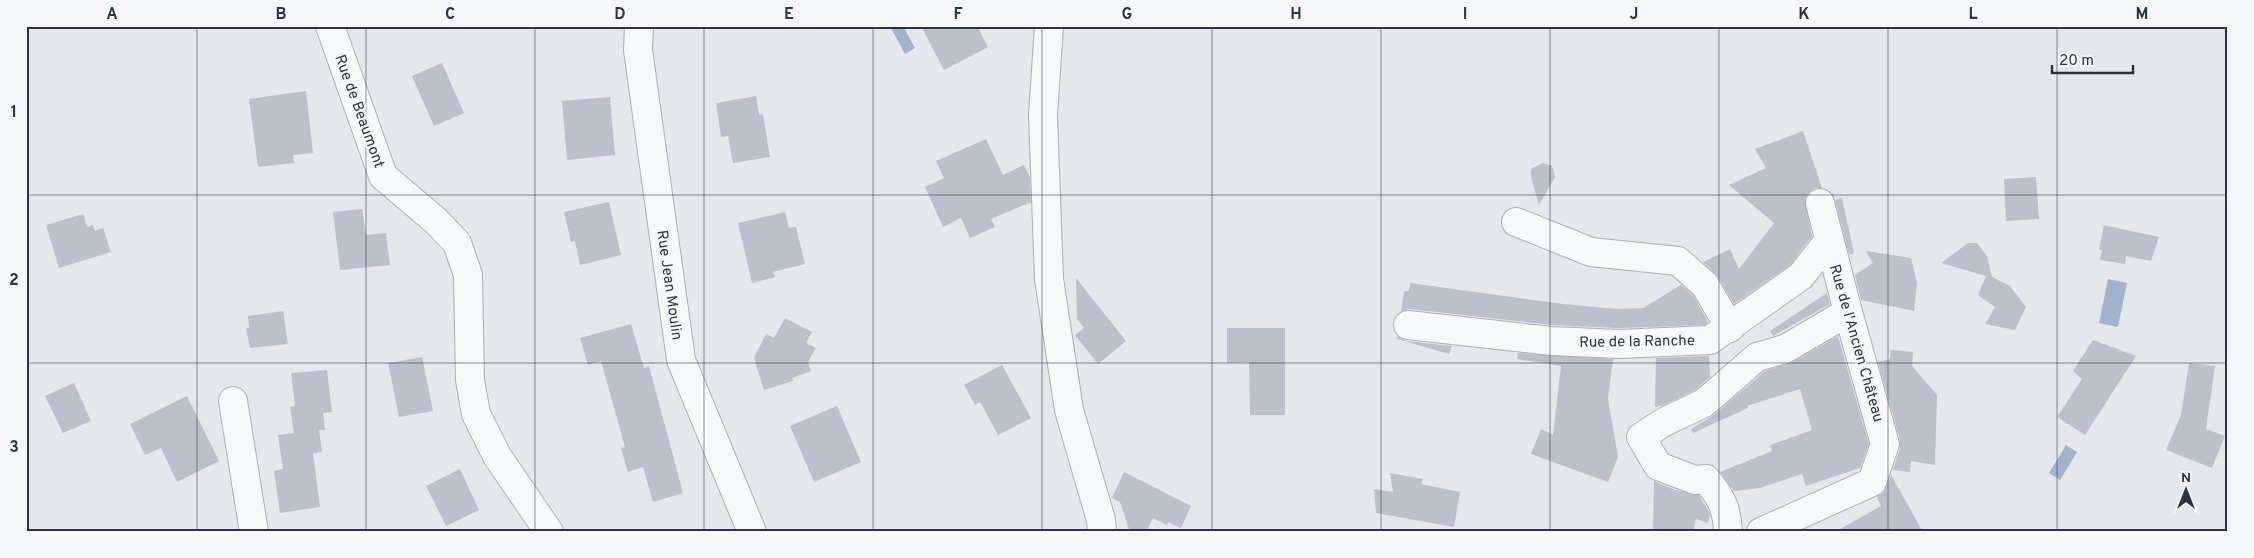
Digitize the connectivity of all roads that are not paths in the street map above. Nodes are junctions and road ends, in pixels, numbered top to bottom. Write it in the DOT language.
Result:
graph roads {
  1 [pos="330,26"];
  2 [pos="639,26"];
  3 [pos="1049,26"];
  4 [pos="1820,203"];
  5 [pos="1516,222"];
  6 [pos="1829,240"];
  7 [pos="1848,312"];
  8 [pos="1736,323"];
  9 [pos="1408,325"];
  10 [pos="1742,371"];
  11 [pos="233,401"];
  12 [pos="254,532"];
  13 [pos="549,532"];
  14 [pos="752,532"];
  15 [pos="1102,532"];
  16 [pos="1728,532"];
  17 [pos="1762,532"];
  1 -- 13 [label="street, Rue de Beaumont"];
  2 -- 14 [label="street, Rue Jean Moulin"];
  3 -- 15 [label="street"];
  4 -- 6 [label="street, Rue de l'Ancien Château"];
  5 -- 8 [label="street"];
  6 -- 7 [label="street, Rue de l'Ancien Château"];
  6 -- 8 [label="street, Rue de la Ranche"];
  7 -- 10 [label="street"];
  7 -- 17 [label="street, Rue de l'Ancien Château"];
  8 -- 9 [label="street, Rue de la Ranche"];
  8 -- 10 [label="street"];
  10 -- 16 [label="street"];
  11 -- 12 [label="street"];
}
